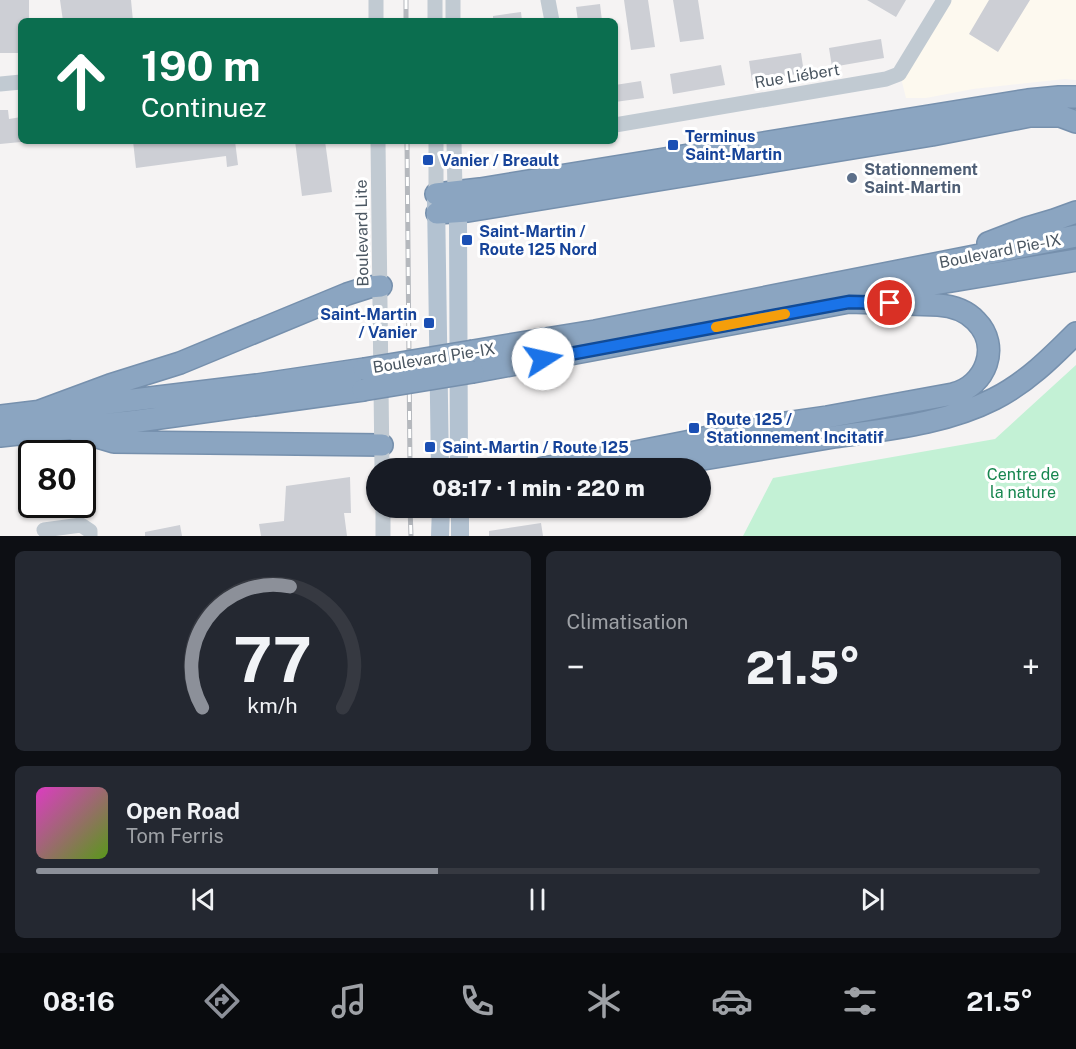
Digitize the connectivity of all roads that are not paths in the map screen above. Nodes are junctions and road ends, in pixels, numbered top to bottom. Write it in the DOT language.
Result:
graph roads {
  1 [pos="376,0"];
  2 [pos="443,0"];
  3 [pos="548,0"];
  4 [pos="944,0"];
  5 [pos="376,18"];
  6 [pos="436,18"];
  7 [pos="452,18"];
  8 [pos="551,18"];
  9 [pos="18,82"];
  10 [pos="0,84"];
  11 [pos="1076,97"];
  12 [pos="1076,122"];
  13 [pos="618,124"];
  14 [pos="378,144"];
  15 [pos="436,144"];
  16 [pos="454,144"];
  17 [pos="446,203"];
  18 [pos="1076,212"];
  19 [pos="1076,236"];
  20 [pos="1076,260"];
  21 [pos="934,263"];
  22 [pos="381,286"];
  23 [pos="849,302"];
  24 [pos="1076,333"];
  25 [pos="473,362"];
  26 [pos="363,379"];
  27 [pos="37,412"];
  28 [pos="0,416"];
  29 [pos="68,429"];
  30 [pos="0,436"];
  31 [pos="382,445"];
  32 [pos="382,458"];
  33 [pos="440,458"];
  34 [pos="459,458"];
  35 [pos="603,458"];
  36 [pos="709,458"];
  37 [pos="383,518"];
  38 [pos="441,518"];
  39 [pos="460,518"];
  40 [pos="44,530"];
  41 [pos="90,536"];
  42 [pos="383,536"];
  43 [pos="440,536"];
  44 [pos="460,536"];
  1 -- 5 [label="street"];
  2 -- 6 [label="street"];
  2 -- 7 [label="street"];
  3 -- 8 [label="street"];
  4 -- 13 [label="street, Rue Liébert"];
  9 -- 10 [label="street"];
  11 -- 17 [label="highway"];
  12 -- 17 [label="highway"];
  14 -- 22 [label="street, Boulevard Lite"];
  15 -- 17 [label="street"];
  16 -- 17 [label="street"];
  17 -- 33 [label="main road"];
  17 -- 34 [label="main road"];
  18 -- 21 [label="highway"];
  19 -- 21 [label="highway, Boulevard Pie-IX"];
  20 -- 23 [label="highway, Boulevard Pie-IX"];
  21 -- 25 [label="highway, Boulevard Pie-IX"];
  22 -- 27 [label="highway"];
  22 -- 31 [label="street, Boulevard Lite"];
  23 -- 25 [label="highway, Boulevard Pie-IX"];
  23 -- 35 [label="highway"];
  24 -- 36 [label="highway"];
  25 -- 26 [label="highway, Boulevard Pie-IX, bridge"];
  26 -- 27 [label="highway, Boulevard Pie-IX"];
  26 -- 29 [label="highway, Boulevard Pie-IX"];
  27 -- 28 [label="highway, Boulevard Pie-IX"];
  29 -- 30 [label="highway, Boulevard Pie-IX"];
  29 -- 31 [label="highway"];
  31 -- 32 [label="street, Boulevard Lite"];
  37 -- 42 [label="street"];
  38 -- 43 [label="main road"];
  39 -- 44 [label="main road"];
  40 -- 41 [label="street"];
}
